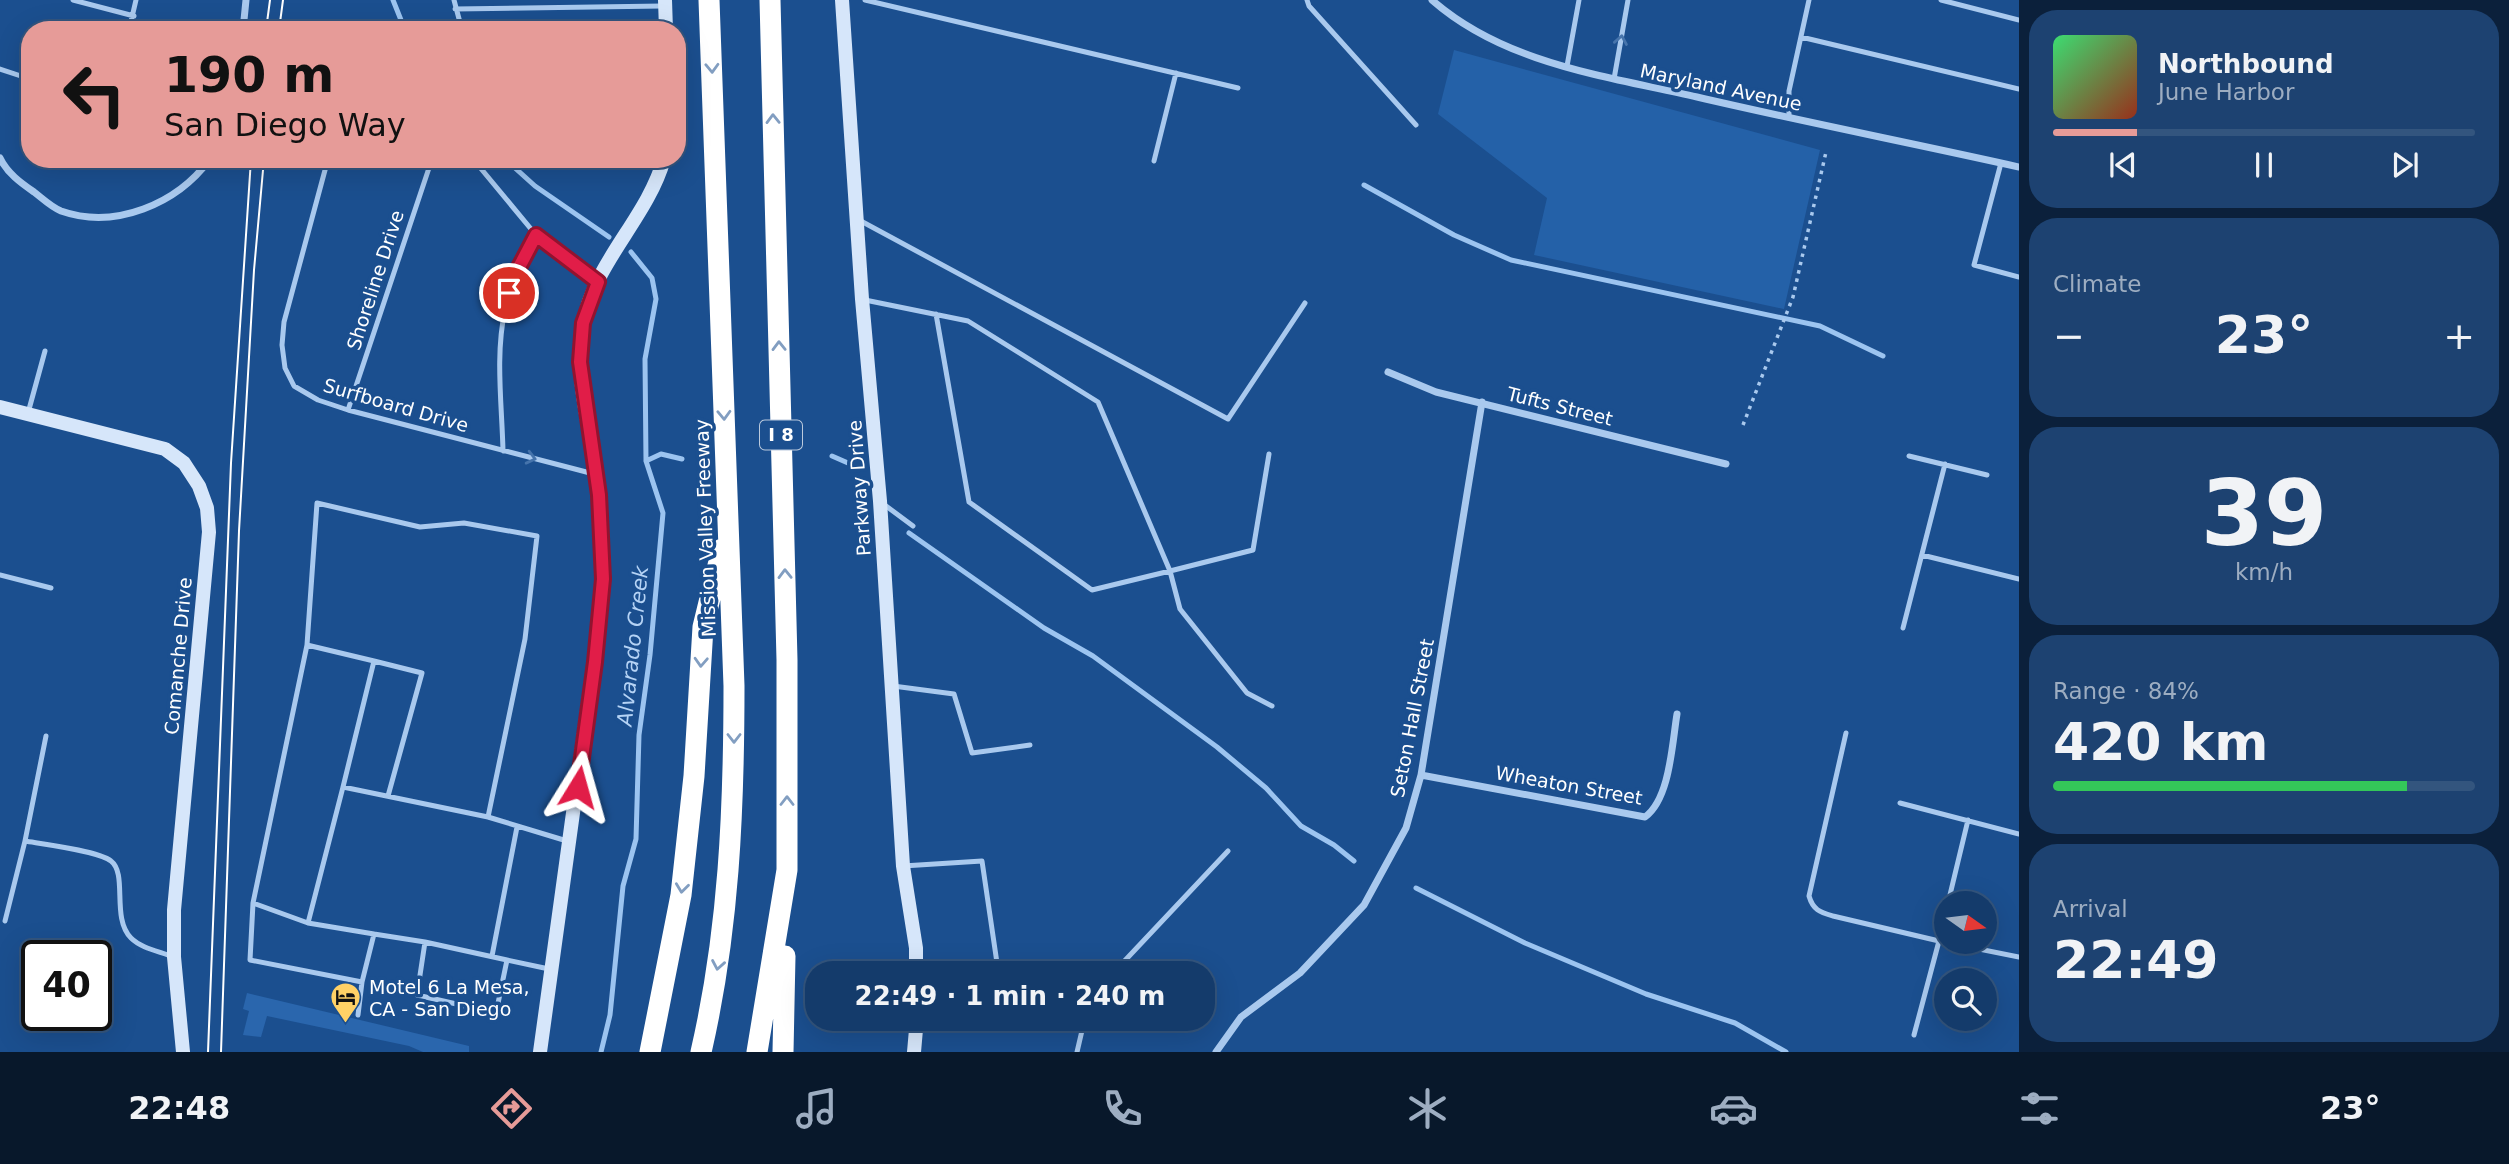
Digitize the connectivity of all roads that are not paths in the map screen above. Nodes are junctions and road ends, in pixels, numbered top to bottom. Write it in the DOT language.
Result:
graph roads {
  1 [pos="73,0"];
  2 [pos="136,0"];
  3 [pos="246,0"];
  4 [pos="454,0"];
  5 [pos="709,0"];
  6 [pos="770,0"];
  7 [pos="842,0"];
  8 [pos="865,0"];
  9 [pos="1307,0"];
  10 [pos="1432,0"];
  11 [pos="1579,0"];
  12 [pos="1628,0"];
  13 [pos="1809,0"];
  14 [pos="1941,0"];
  15 [pos="665,3"];
  16 [pos="455,9"];
  17 [pos="134,16"];
  18 [pos="2019,20"];
  19 [pos="132,21"];
  20 [pos="244,21"];
  21 [pos="459,21"];
  22 [pos="666,21"];
  23 [pos="1801,37"];
  24 [pos="1567,66"];
  25 [pos="0,69"];
  26 [pos="1176,73"];
  27 [pos="21,76"];
  28 [pos="1614,79"];
  29 [pos="1238,88"];
  30 [pos="2019,89"];
  31 [pos="1789,118"];
  32 [pos="1416,125"];
  33 [pos="0,158"];
  34 [pos="1154,161"];
  35 [pos="2001,163"];
  36 [pos="2019,166"];
  37 [pos="202,168"];
  38 [pos="326,168"];
  39 [pos="429,168"];
  40 [pos="480,168"];
  41 [pos="660,168"];
  42 [pos="856,218"];
  43 [pos="536,235"];
  44 [pos="2019,277"];
  45 [pos="598,282"];
  46 [pos="862,299"];
  47 [pos="1305,303"];
  48 [pos="936,314"];
  49 [pos="45,351"];
  50 [pos="1388,372"];
  51 [pos="1482,402"];
  52 [pos="0,409"];
  53 [pos="348,410"];
  54 [pos="28,413"];
  55 [pos="503,451"];
  56 [pos="1269,454"];
  57 [pos="1909,456"];
  58 [pos="1726,464"];
  59 [pos="1945,464"];
  60 [pos="597,475"];
  61 [pos="1987,475"];
  62 [pos="880,501"];
  63 [pos="728,523"];
  64 [pos="914,526"];
  65 [pos="1922,555"];
  66 [pos="1170,571"];
  67 [pos="0,575"];
  68 [pos="2019,579"];
  69 [pos="51,589"];
  70 [pos="1903,628"];
  71 [pos="307,645"];
  72 [pos="373,661"];
  73 [pos="890,686"];
  74 [pos="1272,706"];
  75 [pos="1677,714"];
  76 [pos="1846,733"];
  77 [pos="46,736"];
  78 [pos="1030,745"];
  79 [pos="1421,775"];
  80 [pos="343,787"];
  81 [pos="388,796"];
  82 [pos="1900,803"];
  83 [pos="488,817"];
  84 [pos="1968,820"];
  85 [pos="517,827"];
  86 [pos="2019,834"];
  87 [pos="26,841"];
  88 [pos="570,842"];
  89 [pos="1228,851"];
  90 [pos="903,866"];
  91 [pos="787,870"];
  92 [pos="1951,891"];
  93 [pos="253,903"];
  94 [pos="5,920"];
  95 [pos="308,923"];
  96 [pos="374,934"];
  97 [pos="1934,940"];
  98 [pos="425,942"];
  99 [pos="1997,953"];
  100 [pos="1936,954"];
  101 [pos="492,956"];
  102 [pos="174,957"];
  103 [pos="2019,957"];
  104 [pos="507,960"];
  105 [pos="916,961"];
  106 [pos="553,970"];
  107 [pos="362,982"];
  108 [pos="358,1015"];
  109 [pos="916,1031"];
  110 [pos="1082,1031"];
  111 [pos="1914,1035"];
  112 [pos="183,1052"];
  113 [pos="540,1052"];
  114 [pos="650,1052"];
  115 [pos="701,1052"];
  116 [pos="757,1052"];
  117 [pos="783,1052"];
  118 [pos="914,1052"];
  119 [pos="1077,1052"];
  120 [pos="1216,1052"];
  1 -- 17 [label="lane"];
  2 -- 17 [label="lane"];
  3 -- 20 [label="street"];
  4 -- 16 [label="lane"];
  5 -- 63 [label="highway, Mission Valley Freeway, one-way"];
  91 -- 6 [label="highway, I 8, one-way"];
  7 -- 42 [label="street, Parkway Drive"];
  8 -- 26 [label="lane"];
  9 -- 32 [label="lane"];
  10 -- 24 [label="street, Maryland Avenue"];
  11 -- 24 [label="lane"];
  28 -- 12 [label="lane, one-way"];
  13 -- 23 [label="lane"];
  14 -- 18 [label="lane"];
  15 -- 16 [label="lane"];
  15 -- 22 [label="street"];
  16 -- 21 [label="lane"];
  17 -- 19 [label="lane"];
  23 -- 30 [label="lane"];
  23 -- 31 [label="lane"];
  24 -- 28 [label="street, Maryland Avenue"];
  25 -- 27 [label="lane"];
  26 -- 29 [label="lane"];
  26 -- 34 [label="lane"];
  28 -- 31 [label="street, Maryland Avenue"];
  31 -- 35 [label="street, Maryland Avenue"];
  33 -- 37 [label="street"];
  35 -- 36 [label="street, Maryland Avenue"];
  35 -- 44 [label="lane"];
  38 -- 53 [label="lane, Surfboard Drive"];
  39 -- 53 [label="lane, Shoreline Drive"];
  40 -- 43 [label="lane"];
  41 -- 45 [label="street"];
  42 -- 46 [label="street, Parkway Drive"];
  42 -- 47 [label="lane"];
  43 -- 45 [label="lane"];
  43 -- 55 [label="lane"];
  45 -- 60 [label="street"];
  46 -- 48 [label="lane"];
  46 -- 62 [label="street, Parkway Drive"];
  48 -- 66 [label="lane"];
  48 -- 66 [label="lane"];
  49 -- 54 [label="lane"];
  50 -- 51 [label="street, Tufts Street"];
  51 -- 58 [label="street, Tufts Street"];
  51 -- 79 [label="street, Seton Hall Street"];
  52 -- 54 [label="street, Comanche Drive"];
  53 -- 55 [label="lane, Surfboard Drive"];
  54 -- 102 [label="street, Comanche Drive"];
  55 -- 60 [label="lane, Surfboard Drive, one-way"];
  56 -- 66 [label="lane"];
  57 -- 59 [label="lane"];
  59 -- 61 [label="lane"];
  59 -- 65 [label="lane"];
  60 -- 88 [label="street"];
  62 -- 64 [label="lane"];
  62 -- 73 [label="street, Parkway Drive"];
  63 -- 114 [label="highway, one-way"];
  63 -- 115 [label="highway, Mission Valley Freeway, one-way"];
  65 -- 68 [label="lane"];
  65 -- 70 [label="lane"];
  66 -- 74 [label="lane"];
  67 -- 69 [label="lane"];
  71 -- 72 [label="lane"];
  71 -- 83 [label="lane"];
  71 -- 93 [label="lane"];
  72 -- 80 [label="lane"];
  72 -- 81 [label="lane"];
  73 -- 78 [label="lane"];
  73 -- 90 [label="street, Parkway Drive"];
  75 -- 79 [label="street, Wheaton Street"];
  76 -- 97 [label="lane"];
  77 -- 87 [label="lane"];
  79 -- 120 [label="street, Seton Hall Street"];
  80 -- 81 [label="lane"];
  80 -- 95 [label="lane"];
  81 -- 83 [label="lane"];
  82 -- 84 [label="lane"];
  83 -- 85 [label="lane"];
  84 -- 86 [label="lane"];
  84 -- 92 [label="lane"];
  85 -- 88 [label="lane"];
  85 -- 101 [label="lane"];
  87 -- 94 [label="lane"];
  87 -- 102 [label="lane"];
  88 -- 106 [label="street"];
  89 -- 90 [label="lane"];
  90 -- 105 [label="street, Parkway Drive"];
  91 -- 116 [label="highway, I 8"];
  91 -- 117 [label="highway"];
  93 -- 95 [label="lane"];
  93 -- 107 [label="lane"];
  95 -- 96 [label="lane"];
  96 -- 98 [label="lane"];
  96 -- 107 [label="lane"];
  98 -- 101 [label="lane"];
  98 -- 104 [label="lane"];
  99 -- 103 [label="lane"];
  100 -- 111 [label="lane"];
  101 -- 104 [label="lane"];
  102 -- 112 [label="street, Comanche Drive"];
  104 -- 106 [label="lane"];
  106 -- 113 [label="street"];
  107 -- 108 [label="lane"];
  109 -- 118 [label="street"];
  110 -- 119 [label="lane"];
}
